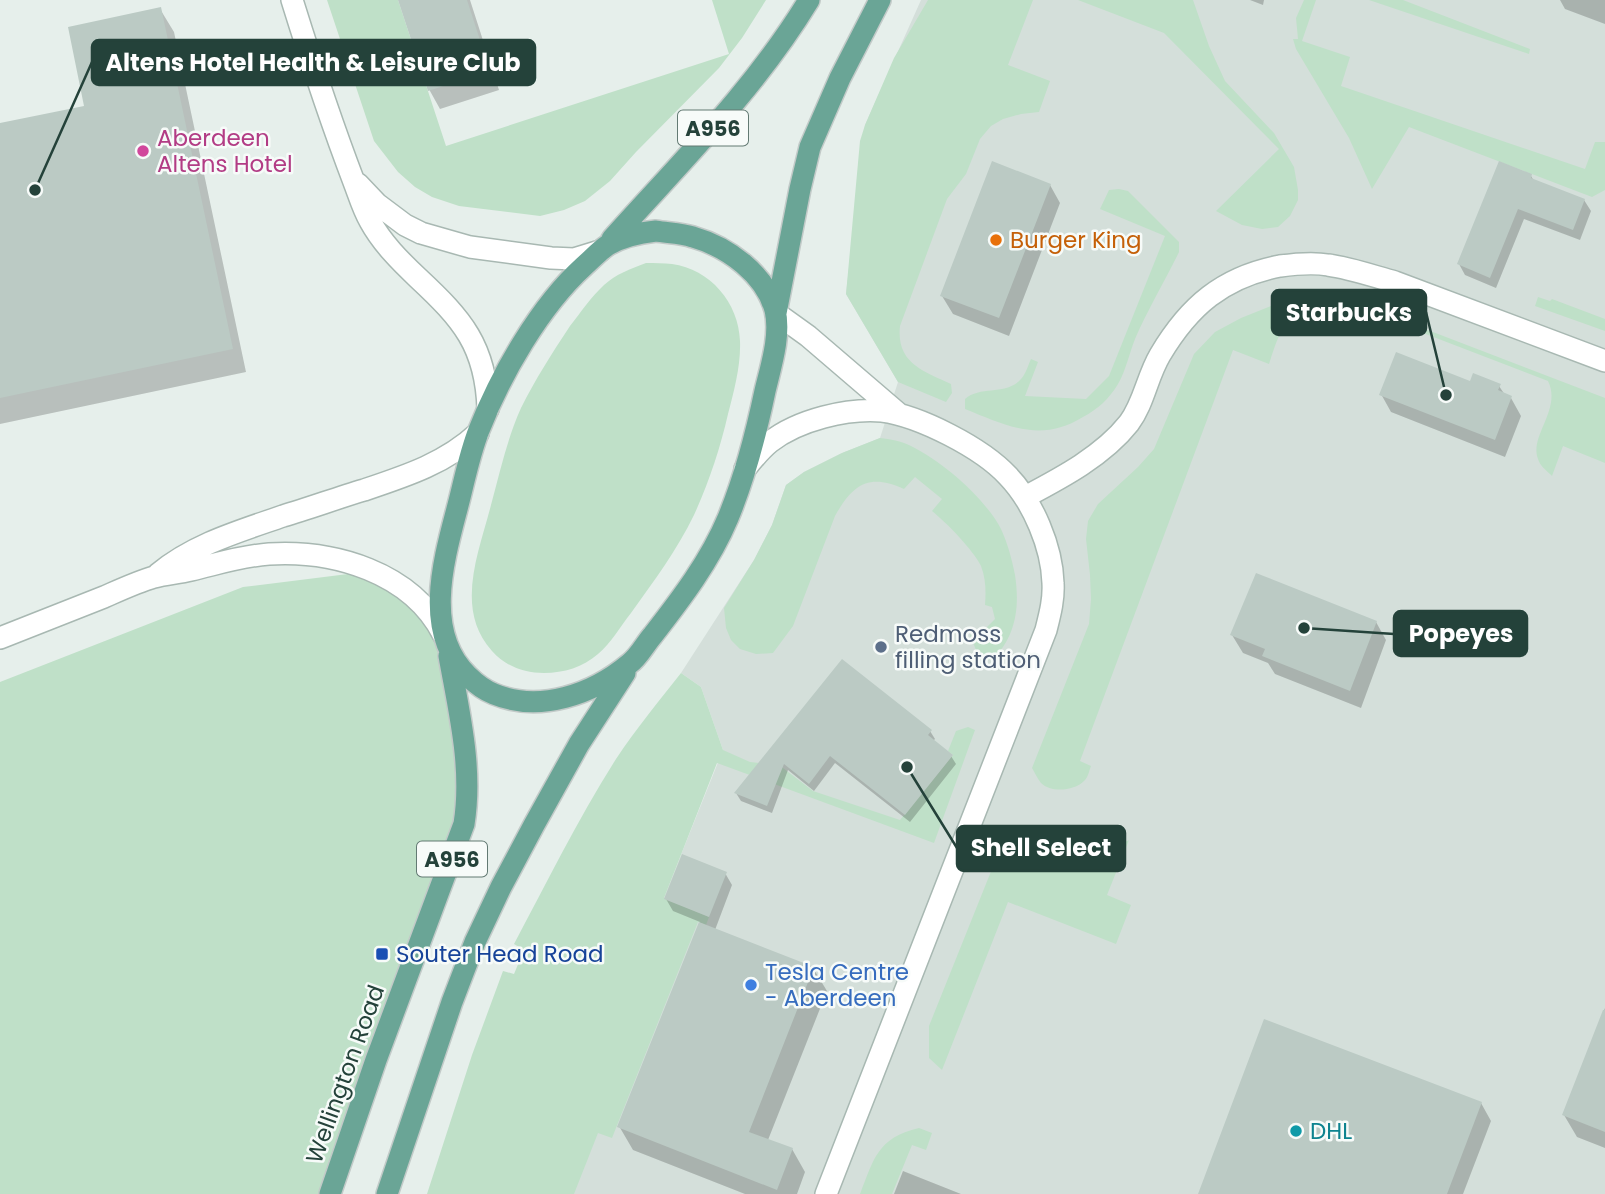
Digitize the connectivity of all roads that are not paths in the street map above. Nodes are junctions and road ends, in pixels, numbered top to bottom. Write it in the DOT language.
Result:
graph roads {
  1 [pos="292,0"];
  2 [pos="809,0"];
  3 [pos="880,0"];
  4 [pos="354,180"];
  5 [pos="603,249"];
  6 [pos="776,313"];
  7 [pos="1605,362"];
  8 [pos="488,409"];
  9 [pos="901,415"];
  10 [pos="478,433"];
  11 [pos="745,469"];
  12 [pos="1025,498"];
  13 [pos="153,577"];
  14 [pos="0,638"];
  15 [pos="445,641"];
  16 [pos="632,662"];
  17 [pos="330,1194"];
  18 [pos="387,1194"];
  19 [pos="826,1194"];
  1 -- 4 [label="street"];
  2 -- 5 [label="main road, A956"];
  3 -- 6 [label="main road, A956"];
  4 -- 5 [label="street"];
  4 -- 8 [label="street"];
  5 -- 6 [label="main road, A956"];
  5 -- 8 [label="main road, A956"];
  6 -- 9 [label="street"];
  6 -- 11 [label="main road, A956"];
  7 -- 12 [label="street"];
  8 -- 10 [label="main road, A956"];
  9 -- 11 [label="street"];
  9 -- 12 [label="street"];
  10 -- 13 [label="street"];
  10 -- 15 [label="main road, A956"];
  11 -- 16 [label="main road, A956"];
  12 -- 19 [label="street"];
  13 -- 14 [label="street"];
  13 -- 15 [label="street"];
  15 -- 16 [label="main road, A956"];
  15 -- 17 [label="main road, Wellington Road / A956"];
  16 -- 18 [label="main road, A956"];
}
